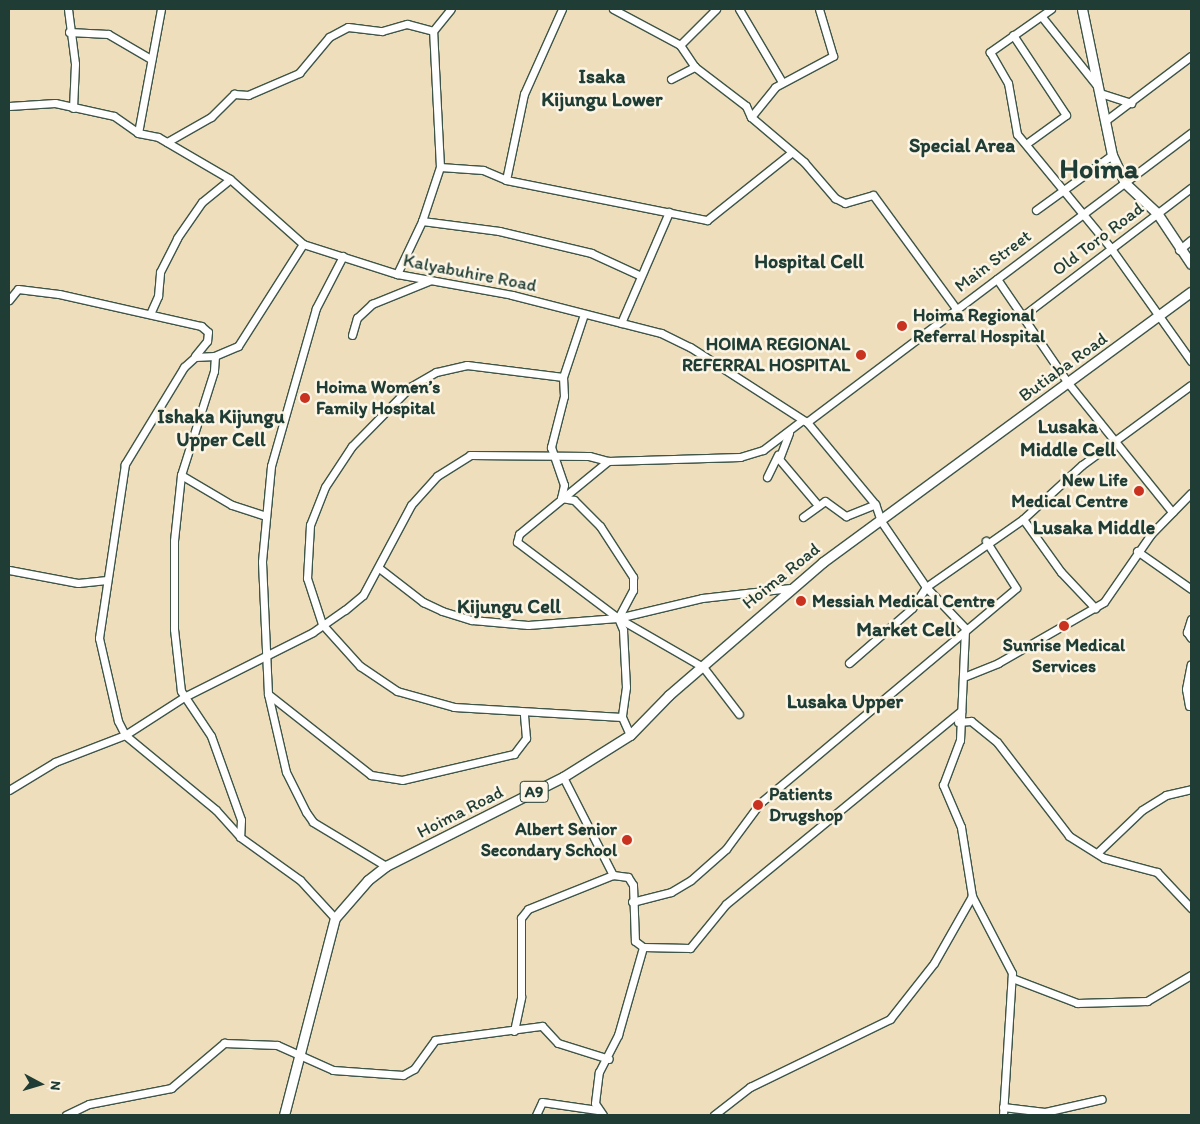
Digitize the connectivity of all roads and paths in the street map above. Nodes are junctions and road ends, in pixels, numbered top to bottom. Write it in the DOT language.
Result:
graph roads {
  1 [pos="68,9"];
  2 [pos="161,9"];
  3 [pos="451,9"];
  4 [pos="562,9"];
  5 [pos="614,9"];
  6 [pos="716,9"];
  7 [pos="739,9"];
  8 [pos="819,9"];
  9 [pos="1051,9"];
  10 [pos="1082,9"];
  11 [pos="1042,17"];
  12 [pos="433,31"];
  13 [pos="70,32"];
  14 [pos="1013,36"];
  15 [pos="680,45"];
  16 [pos="1191,56"];
  17 [pos="151,59"];
  18 [pos="695,67"];
  19 [pos="672,80"];
  20 [pos="782,82"];
  21 [pos="1099,90"];
  22 [pos="1131,103"];
  23 [pos="9,106"];
  24 [pos="73,108"];
  25 [pos="751,117"];
  26 [pos="1105,121"];
  27 [pos="138,133"];
  28 [pos="1191,133"];
  29 [pos="167,142"];
  30 [pos="1026,144"];
  31 [pos="791,153"];
  32 [pos="1112,155"];
  33 [pos="440,167"];
  34 [pos="230,179"];
  35 [pos="506,180"];
  36 [pos="1125,182"];
  37 [pos="1191,188"];
  38 [pos="1063,191"];
  39 [pos="1036,210"];
  40 [pos="669,212"];
  41 [pos="1081,212"];
  42 [pos="1157,213"];
  43 [pos="422,221"];
  44 [pos="1191,240"];
  45 [pos="303,244"];
  46 [pos="1110,247"];
  47 [pos="1178,250"];
  48 [pos="343,256"];
  49 [pos="1191,264"];
  50 [pos="397,274"];
  51 [pos="640,275"];
  52 [pos="997,279"];
  53 [pos="432,280"];
  54 [pos="1191,292"];
  55 [pos="9,300"];
  56 [pos="955,308"];
  57 [pos="150,314"];
  58 [pos="584,314"];
  59 [pos="1024,315"];
  60 [pos="1160,316"];
  61 [pos="621,323"];
  62 [pos="352,335"];
  63 [pos="215,356"];
  64 [pos="195,357"];
  65 [pos="1191,361"];
  66 [pos="563,377"];
  67 [pos="1068,384"];
  68 [pos="1191,385"];
  69 [pos="804,422"];
  70 [pos="791,431"];
  71 [pos="1114,442"];
  72 [pos="780,451"];
  73 [pos="553,458"];
  74 [pos="608,461"];
  75 [pos="181,475"];
  76 [pos="768,477"];
  77 [pos="1191,493"];
  78 [pos="561,498"];
  79 [pos="816,503"];
  80 [pos="875,504"];
  81 [pos="1172,512"];
  82 [pos="265,516"];
  83 [pos="803,517"];
  84 [pos="1023,519"];
  85 [pos="881,521"];
  86 [pos="986,541"];
  87 [pos="1137,551"];
  88 [pos="379,568"];
  89 [pos="9,570"];
  90 [pos="103,582"];
  91 [pos="926,587"];
  92 [pos="790,588"];
  93 [pos="1191,589"];
  94 [pos="1095,608"];
  95 [pos="618,618"];
  96 [pos="1191,619"];
  97 [pos="322,624"];
  98 [pos="965,628"];
  99 [pos="1191,638"];
  100 [pos="266,654"];
  101 [pos="849,663"];
  102 [pos="1191,664"];
  103 [pos="703,667"];
  104 [pos="966,676"];
  105 [pos="268,694"];
  106 [pos="184,697"];
  107 [pos="1189,706"];
  108 [pos="963,709"];
  109 [pos="524,713"];
  110 [pos="739,714"];
  111 [pos="622,717"];
  112 [pos="958,722"];
  113 [pos="125,735"];
  114 [pos="630,735"];
  115 [pos="563,777"];
  116 [pos="1191,788"];
  117 [pos="9,790"];
  118 [pos="240,837"];
  119 [pos="1097,853"];
  120 [pos="386,866"];
  121 [pos="613,875"];
  122 [pos="972,896"];
  123 [pos="632,902"];
  124 [pos="1191,908"];
  125 [pos="336,918"];
  126 [pos="643,947"];
  127 [pos="1191,975"];
  128 [pos="1012,978"];
  129 [pos="514,1031"];
  130 [pos="300,1052"];
  131 [pos="609,1059"];
  132 [pos="1102,1099"];
  133 [pos="597,1110"];
  134 [pos="1003,1111"];
  135 [pos="66,1115"];
  136 [pos="284,1115"];
  137 [pos="536,1115"];
  138 [pos="604,1115"];
  139 [pos="714,1115"];
  1 -- 13 [label="street"];
  2 -- 17 [label="street"];
  3 -- 12 [label="street"];
  4 -- 35 [label="street"];
  5 -- 15 [label="street"];
  6 -- 15 [label="street"];
  7 -- 20 [label="street"];
  8 -- 20 [label="street"];
  9 -- 11 [label="street"];
  10 -- 21 [label="main road"];
  11 -- 14 [label="street"];
  11 -- 21 [label="street"];
  12 -- 29 [label="street"];
  12 -- 33 [label="street"];
  13 -- 17 [label="street"];
  13 -- 24 [label="street"];
  14 -- 30 [label="street"];
  14 -- 30 [label="street"];
  15 -- 18 [label="street"];
  16 -- 22 [label="street"];
  17 -- 27 [label="street"];
  18 -- 19 [label="street"];
  18 -- 25 [label="street"];
  20 -- 25 [label="street"];
  21 -- 22 [label="street"];
  21 -- 26 [label="main road"];
  22 -- 26 [label="street"];
  23 -- 24 [label="street, Kalyabuhire Road"];
  24 -- 27 [label="street, Kalyabuhire Road"];
  25 -- 31 [label="street"];
  26 -- 32 [label="main road"];
  27 -- 29 [label="street, Kalyabuhire Road"];
  28 -- 36 [label="street, Main Street"];
  29 -- 34 [label="street, Kalyabuhire Road"];
  30 -- 38 [label="street"];
  31 -- 40 [label="street"];
  31 -- 56 [label="street"];
  32 -- 36 [label="main road"];
  32 -- 38 [label="street"];
  33 -- 35 [label="street"];
  33 -- 43 [label="street"];
  34 -- 45 [label="street, Kalyabuhire Road"];
  34 -- 57 [label="street"];
  35 -- 40 [label="street"];
  36 -- 41 [label="street, Main Street"];
  36 -- 42 [label="main road"];
  37 -- 42 [label="street, Old Toro Road"];
  38 -- 39 [label="street"];
  38 -- 41 [label="street"];
  40 -- 51 [label="street"];
  41 -- 46 [label="street"];
  41 -- 52 [label="street, Main Street"];
  42 -- 46 [label="street, Old Toro Road"];
  42 -- 47 [label="main road"];
  43 -- 50 [label="street"];
  43 -- 51 [label="street"];
  44 -- 47 [label="street"];
  45 -- 48 [label="street, Kalyabuhire Road"];
  45 -- 63 [label="street"];
  46 -- 59 [label="street, Old Toro Road"];
  46 -- 60 [label="street"];
  47 -- 49 [label="main road"];
  48 -- 50 [label="street, Kalyabuhire Road"];
  48 -- 82 [label="street"];
  50 -- 53 [label="street, Kalyabuhire Road"];
  51 -- 61 [label="street"];
  52 -- 56 [label="street, Main Street"];
  52 -- 59 [label="street"];
  53 -- 58 [label="street, Kalyabuhire Road"];
  53 -- 62 [label="street"];
  54 -- 60 [label="main road, Butiaba Road"];
  55 -- 57 [label="street"];
  56 -- 69 [label="street, Main Street"];
  57 -- 64 [label="street"];
  58 -- 61 [label="street, Kalyabuhire Road"];
  58 -- 66 [label="street"];
  59 -- 67 [label="street"];
  60 -- 65 [label="street"];
  60 -- 67 [label="main road, Butiaba Road"];
  61 -- 69 [label="street, Kalyabuhire Road"];
  63 -- 64 [label="street"];
  63 -- 75 [label="street"];
  64 -- 90 [label="street"];
  66 -- 73 [label="street"];
  66 -- 97 [label="street"];
  67 -- 71 [label="street"];
  67 -- 85 [label="main road, Butiaba Road"];
  68 -- 71 [label="street"];
  69 -- 70 [label="street, Main Street"];
  69 -- 80 [label="street, Kalyabuhire Road"];
  70 -- 72 [label="street"];
  70 -- 74 [label="street"];
  71 -- 81 [label="street"];
  71 -- 84 [label="street"];
  72 -- 76 [label="street"];
  72 -- 79 [label="street"];
  73 -- 74 [label="street"];
  73 -- 78 [label="street"];
  73 -- 88 [label="street"];
  74 -- 78 [label="street"];
  75 -- 82 [label="street"];
  75 -- 106 [label="street"];
  77 -- 81 [label="street"];
  78 -- 95 [label="street"];
  78 -- 95 [label="street"];
  79 -- 80 [label="street"];
  79 -- 83 [label="street"];
  80 -- 85 [label="street, Kalyabuhire Road"];
  81 -- 87 [label="street"];
  82 -- 100 [label="street"];
  84 -- 86 [label="street"];
  84 -- 94 [label="street"];
  85 -- 91 [label="street, Kalyabuhire Road"];
  85 -- 92 [label="main road, Hoima Road / A9"];
  86 -- 91 [label="street"];
  86 -- 98 [label="street"];
  87 -- 93 [label="street"];
  87 -- 94 [label="street"];
  88 -- 95 [label="street"];
  88 -- 97 [label="street"];
  89 -- 90 [label="street"];
  90 -- 113 [label="street"];
  91 -- 98 [label="street, Kalyabuhire Road"];
  91 -- 101 [label="street"];
  92 -- 95 [label="street"];
  92 -- 103 [label="main road, Hoima Road / A9"];
  94 -- 104 [label="street"];
  95 -- 103 [label="street"];
  95 -- 111 [label="street"];
  96 -- 99 [label="street"];
  97 -- 100 [label="street"];
  97 -- 109 [label="street"];
  98 -- 104 [label="street"];
  98 -- 123 [label="street"];
  100 -- 105 [label="street"];
  100 -- 106 [label="street"];
  102 -- 107 [label="street"];
  103 -- 110 [label="street"];
  103 -- 114 [label="main road, Hoima Road / A9"];
  104 -- 108 [label="street"];
  105 -- 109 [label="street"];
  105 -- 120 [label="street"];
  106 -- 113 [label="street"];
  106 -- 118 [label="street"];
  108 -- 112 [label="street"];
  108 -- 126 [label="street"];
  109 -- 111 [label="street"];
  111 -- 114 [label="street"];
  112 -- 119 [label="street"];
  112 -- 122 [label="street"];
  113 -- 117 [label="street"];
  113 -- 118 [label="street"];
  114 -- 115 [label="main road, Hoima Road / A9"];
  115 -- 120 [label="main road, Hoima Road / A9"];
  115 -- 121 [label="street"];
  116 -- 119 [label="street"];
  118 -- 125 [label="street"];
  119 -- 124 [label="street"];
  120 -- 125 [label="main road, Hoima Road / A9"];
  121 -- 123 [label="street"];
  121 -- 129 [label="street"];
  122 -- 128 [label="street"];
  122 -- 139 [label="street"];
  123 -- 126 [label="street"];
  125 -- 130 [label="main road, Hoima Road / A9"];
  126 -- 131 [label="street"];
  127 -- 128 [label="street"];
  128 -- 134 [label="street"];
  129 -- 130 [label="street"];
  129 -- 131 [label="street"];
  130 -- 135 [label="street"];
  130 -- 136 [label="main road, Hoima Road / A9"];
  131 -- 133 [label="street"];
  132 -- 134 [label="street"];
  133 -- 137 [label="street"];
  133 -- 138 [label="street"];
}
